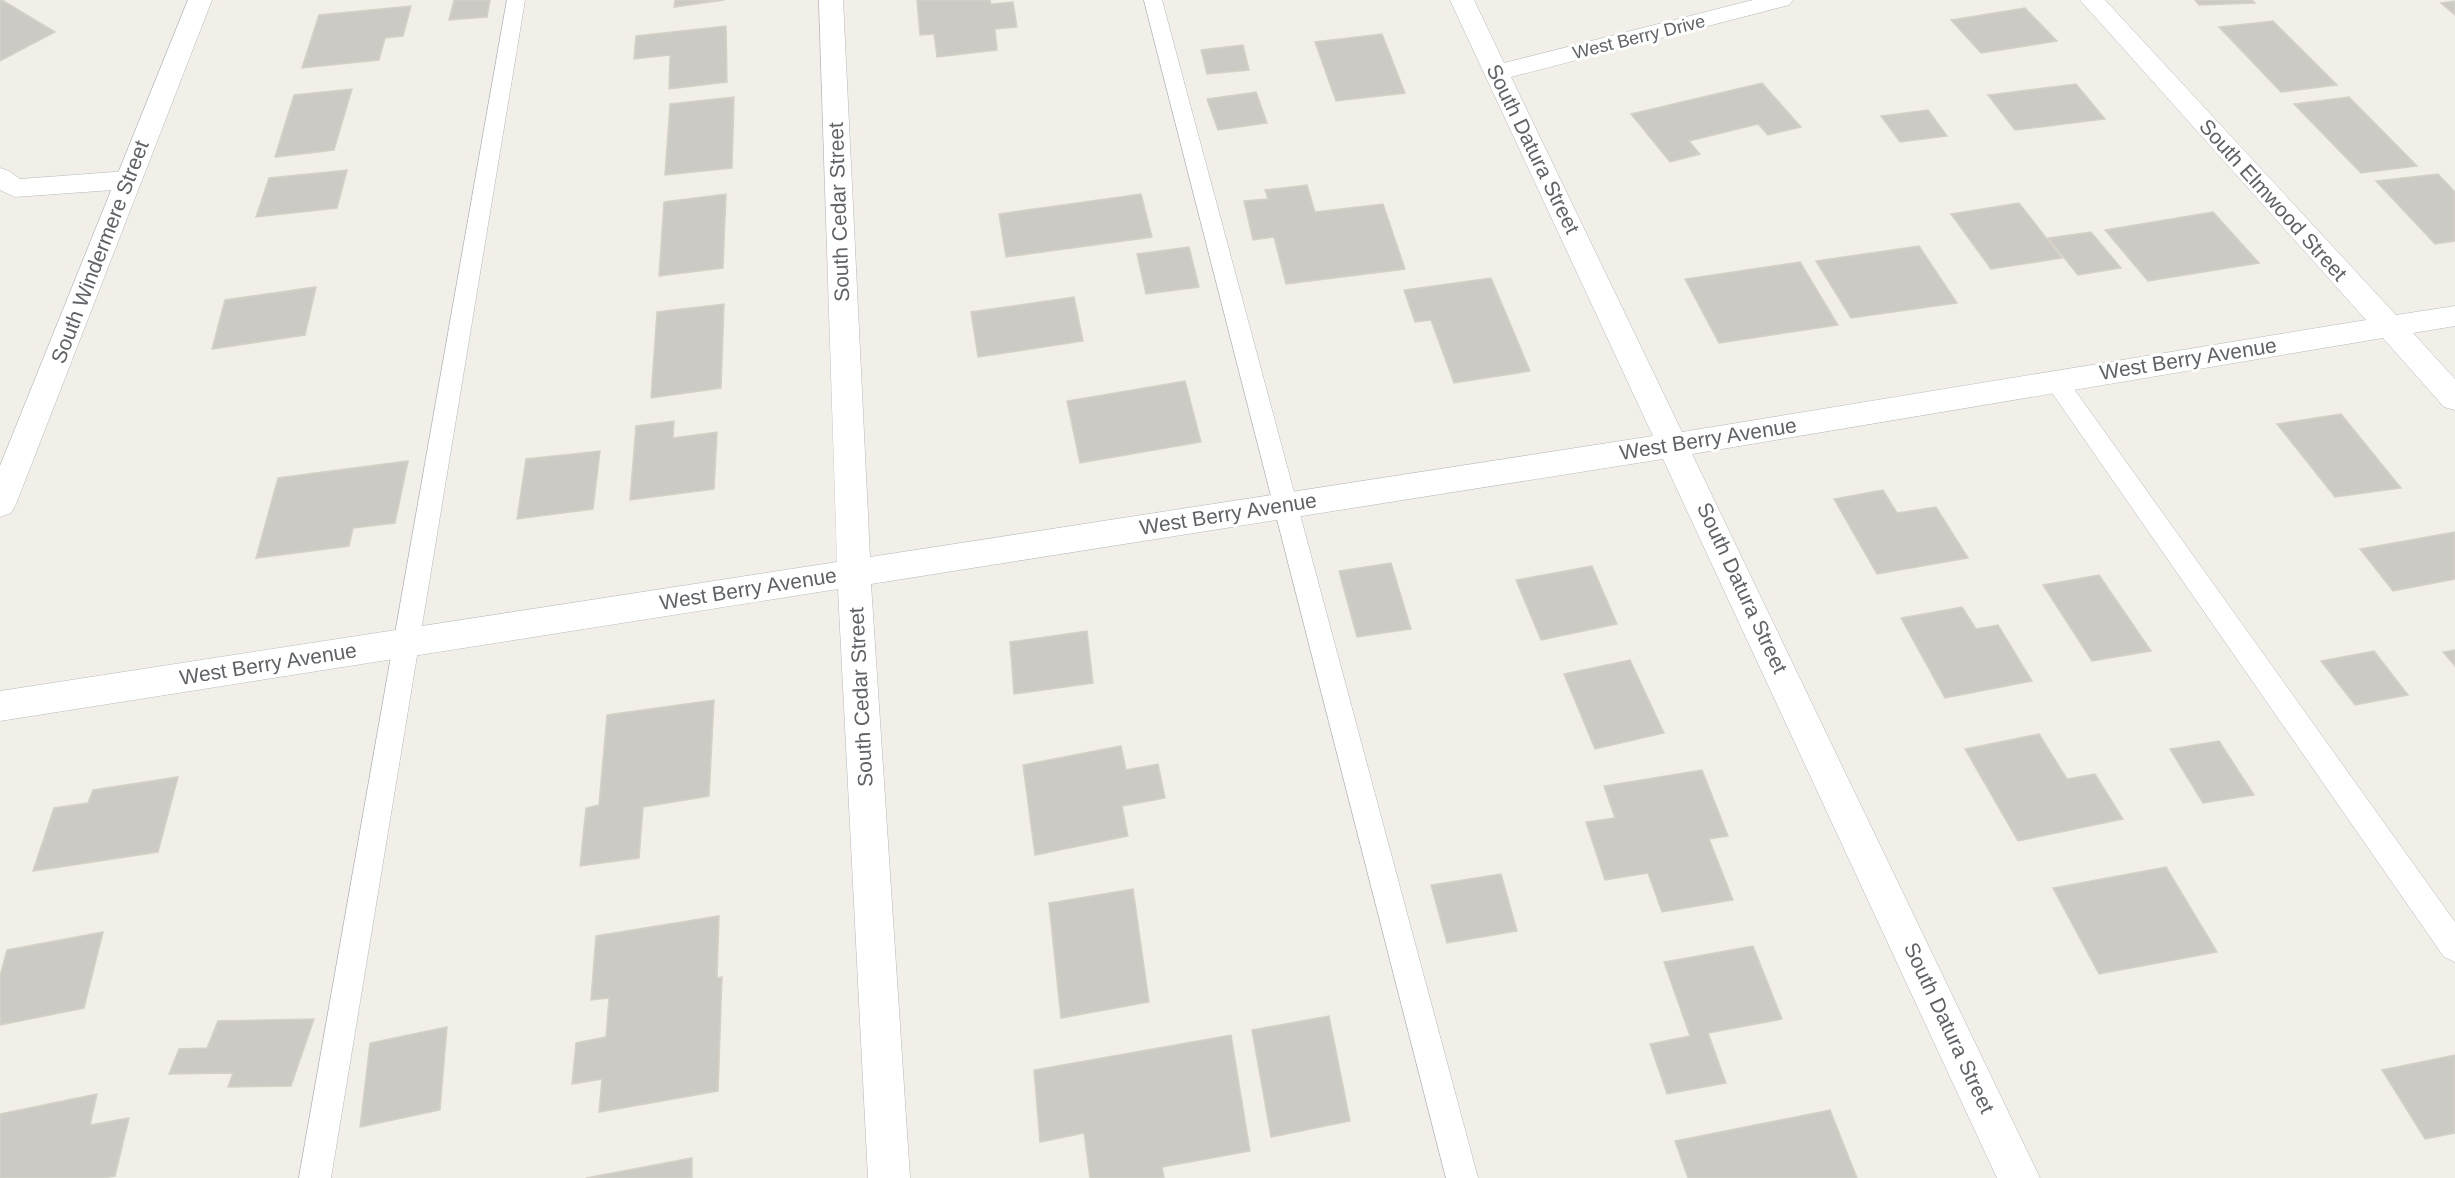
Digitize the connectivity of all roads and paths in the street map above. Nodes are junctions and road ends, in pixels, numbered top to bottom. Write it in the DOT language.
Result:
graph roads {
  1 [pos="200,0"];
  2 [pos="516,0"];
  3 [pos="831,0"];
  4 [pos="1153,0"];
  5 [pos="1462,0"];
  6 [pos="1777,0"];
  7 [pos="2092,0"];
  8 [pos="1497,73"];
  9 [pos="0,177"];
  10 [pos="127,180"];
  11 [pos="2455,316"];
  12 [pos="2387,326"];
  13 [pos="2056,381"];
  14 [pos="2455,399"];
  15 [pos="1674,445"];
  16 [pos="0,504"];
  17 [pos="1285,506"];
  18 [pos="854,572"];
  19 [pos="408,642"];
  20 [pos="0,706"];
  21 [pos="2455,947"];
  22 [pos="315,1178"];
  23 [pos="889,1178"];
  24 [pos="1462,1178"];
  25 [pos="2019,1178"];
  1 -- 10 [label="street, South Windermere Street"];
  2 -- 19 [label="lane"];
  3 -- 18 [label="street, South Cedar Street"];
  4 -- 17 [label="lane"];
  5 -- 8 [label="street, South Datura Street"];
  6 -- 8 [label="street, West Berry Drive"];
  7 -- 12 [label="street, South Elmwood Street"];
  8 -- 15 [label="street, South Datura Street"];
  9 -- 10 [label="street"];
  10 -- 16 [label="street, South Windermere Street"];
  11 -- 12 [label="street, West Berry Avenue"];
  12 -- 13 [label="street, West Berry Avenue"];
  12 -- 14 [label="street, South Elmwood Street"];
  13 -- 15 [label="street, West Berry Avenue"];
  13 -- 21 [label="lane"];
  15 -- 17 [label="street, West Berry Avenue"];
  15 -- 25 [label="street, South Datura Street"];
  17 -- 18 [label="street, West Berry Avenue"];
  17 -- 24 [label="lane"];
  18 -- 19 [label="street, West Berry Avenue"];
  18 -- 23 [label="street, South Cedar Street"];
  19 -- 20 [label="street, West Berry Avenue"];
  19 -- 22 [label="lane"];
}
